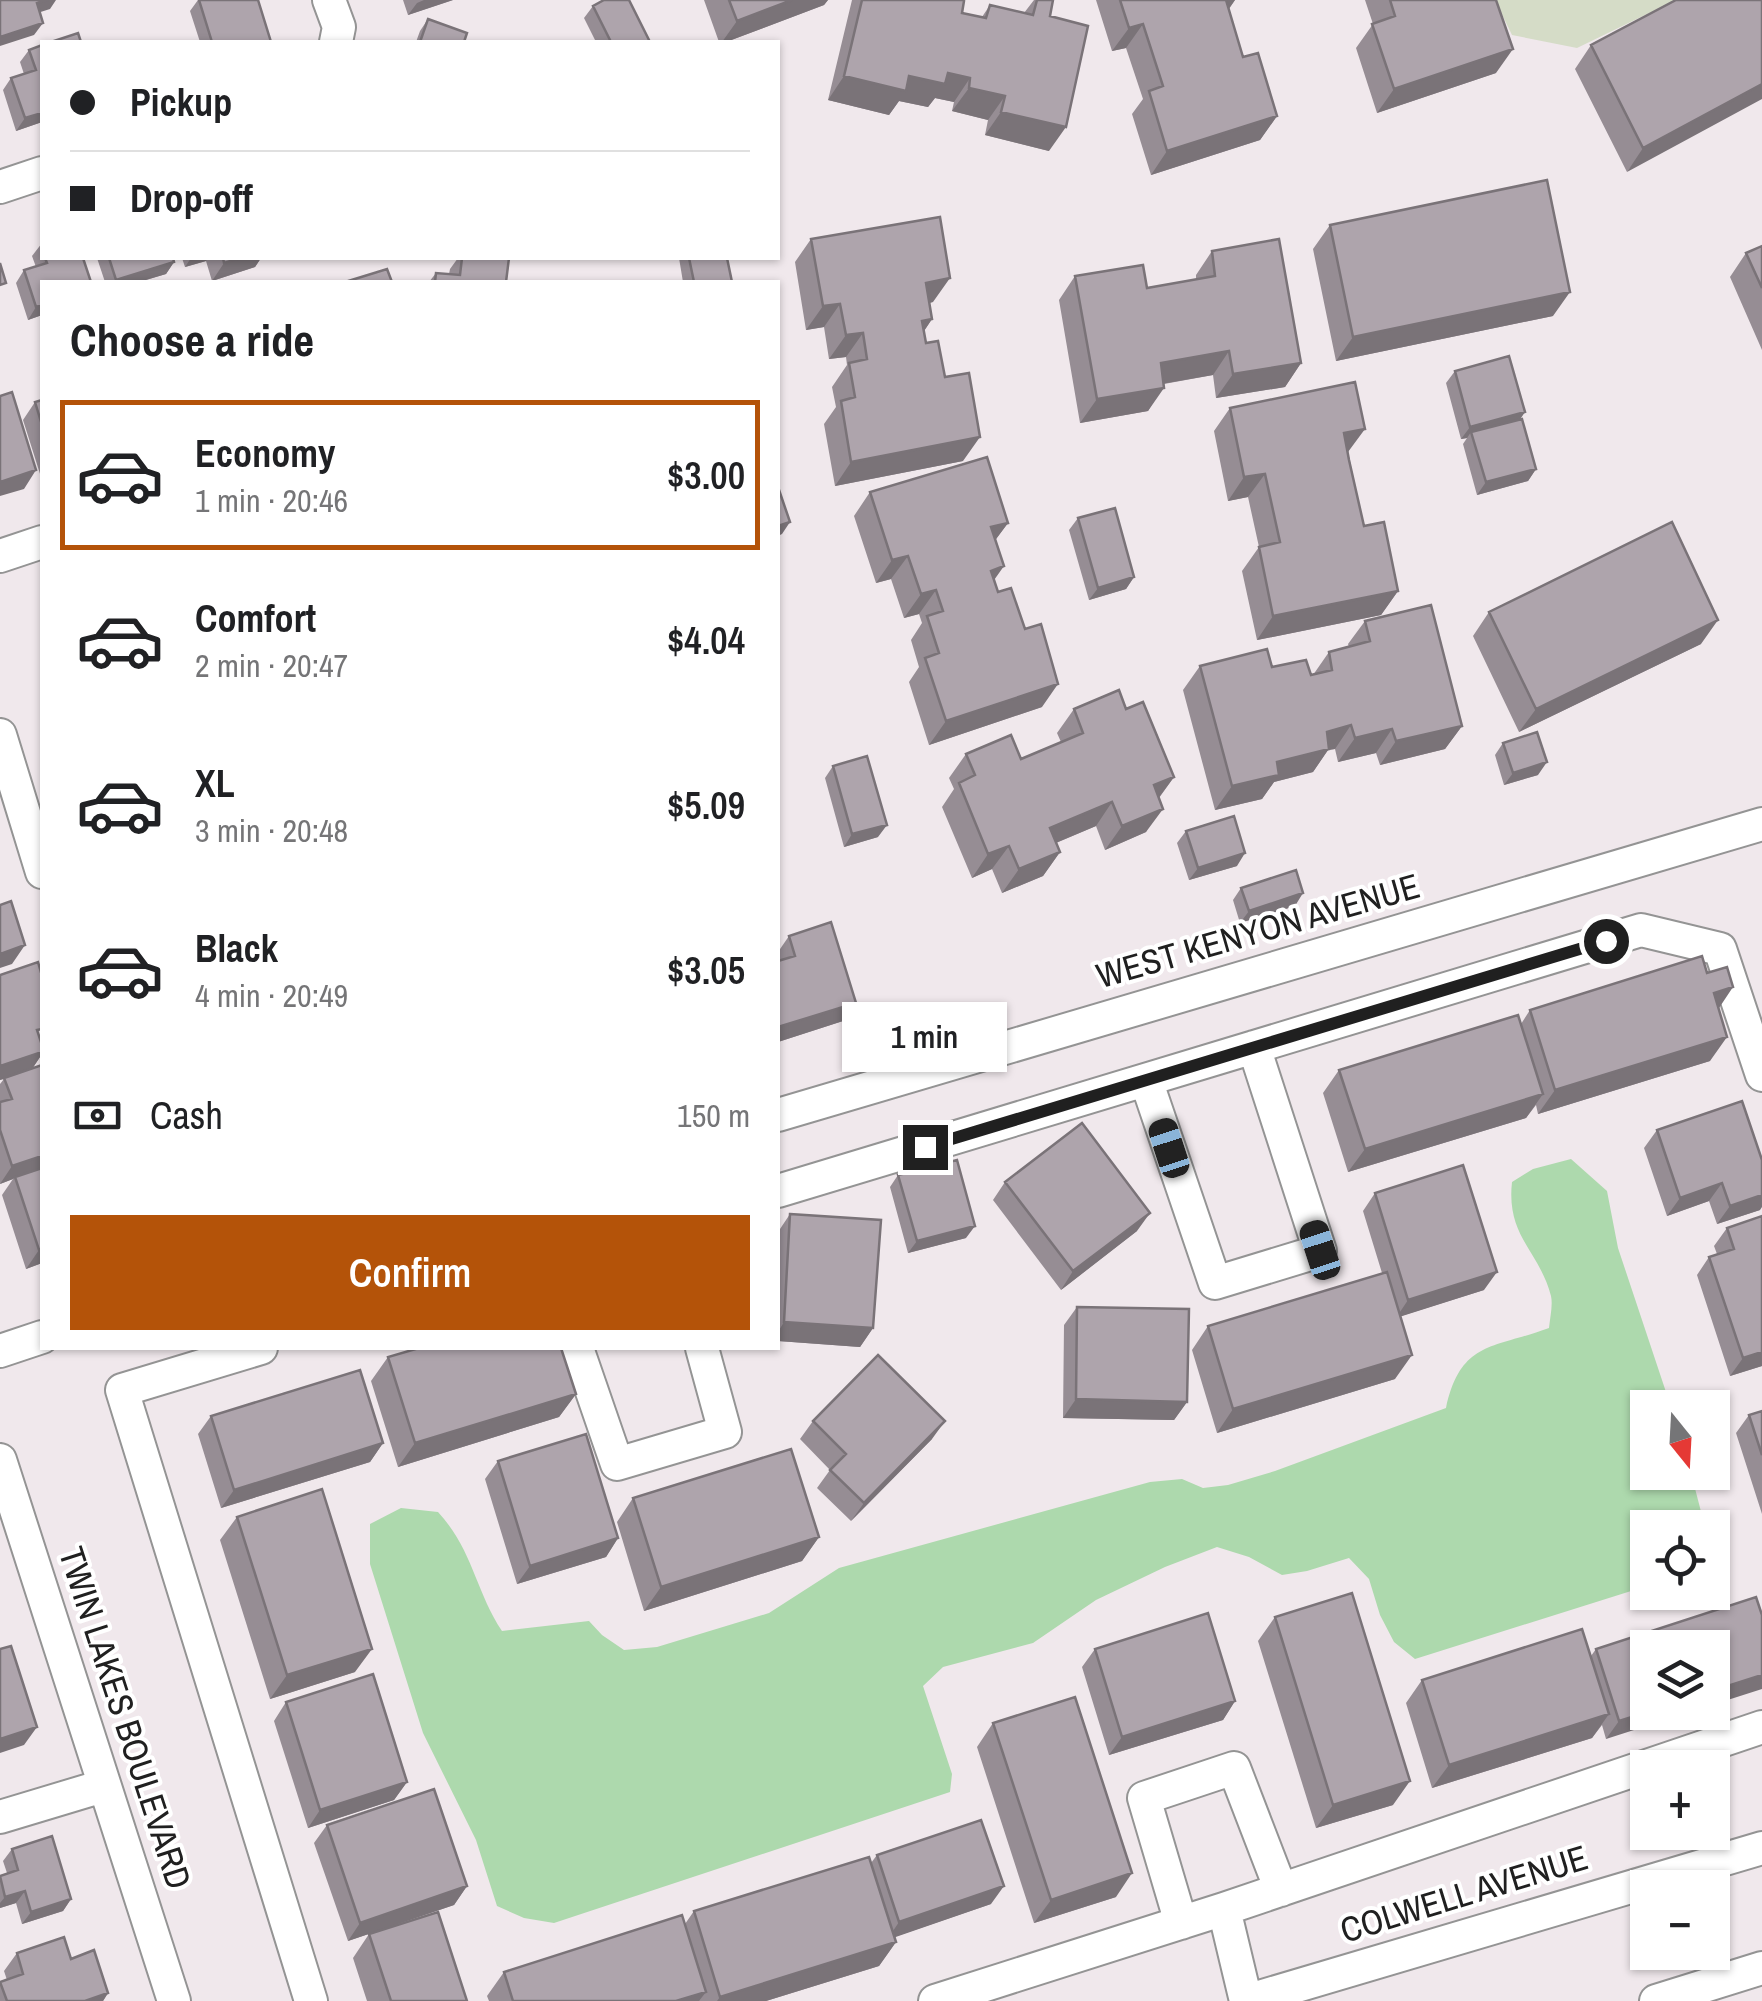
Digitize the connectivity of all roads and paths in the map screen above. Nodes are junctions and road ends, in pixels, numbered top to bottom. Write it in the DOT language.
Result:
graph roads {
  1 [pos="329,0"];
  2 [pos="337,40"];
  3 [pos="40,174"];
  4 [pos="0,187"];
  5 [pos="40,543"];
  6 [pos="0,556"];
  7 [pos="0,735"];
  8 [pos="1762,824"];
  9 [pos="40,865"];
  10 [pos="1254,1047"];
  11 [pos="1762,1074"];
  12 [pos="1146,1080"];
  13 [pos="780,1114"];
  14 [pos="780,1191"];
  15 [pos="40,1338"];
  16 [pos="255,1350"];
  17 [pos="579,1350"];
  18 [pos="703,1350"];
  19 [pos="0,1351"];
  20 [pos="0,1460"];
  21 [pos="1762,1727"];
  22 [pos="103,1786"];
  23 [pos="0,1817"];
  24 [pos="1762,1848"];
  25 [pos="1281,1890"];
  26 [pos="1224,1909"];
  27 [pos="1181,1923"];
  28 [pos="1762,1968"];
  29 [pos="174,2001"];
  30 [pos="311,2001"];
  31 [pos="935,2001"];
  32 [pos="1246,2001"];
  33 [pos="1656,2001"];
  1 -- 2 [label="street"];
  3 -- 4 [label="street"];
  5 -- 6 [label="street"];
  7 -- 9 [label="street"];
  8 -- 13 [label="street, WEST KENYON AVENUE"];
  10 -- 11 [label="street"];
  10 -- 12 [label="street"];
  10 -- 12 [label="street"];
  12 -- 14 [label="street"];
  15 -- 19 [label="street"];
  16 -- 30 [label="street"];
  17 -- 18 [label="street"];
  20 -- 22 [label="street, TWIN LAKES BOULEVARD"];
  21 -- 25 [label="street"];
  22 -- 23 [label="street"];
  22 -- 29 [label="street, TWIN LAKES BOULEVARD"];
  24 -- 32 [label="street, COLWELL AVENUE"];
  25 -- 26 [label="street"];
  25 -- 27 [label="street"];
  26 -- 27 [label="street"];
  26 -- 32 [label="street"];
  27 -- 31 [label="street"];
  28 -- 33 [label="street"];
}
